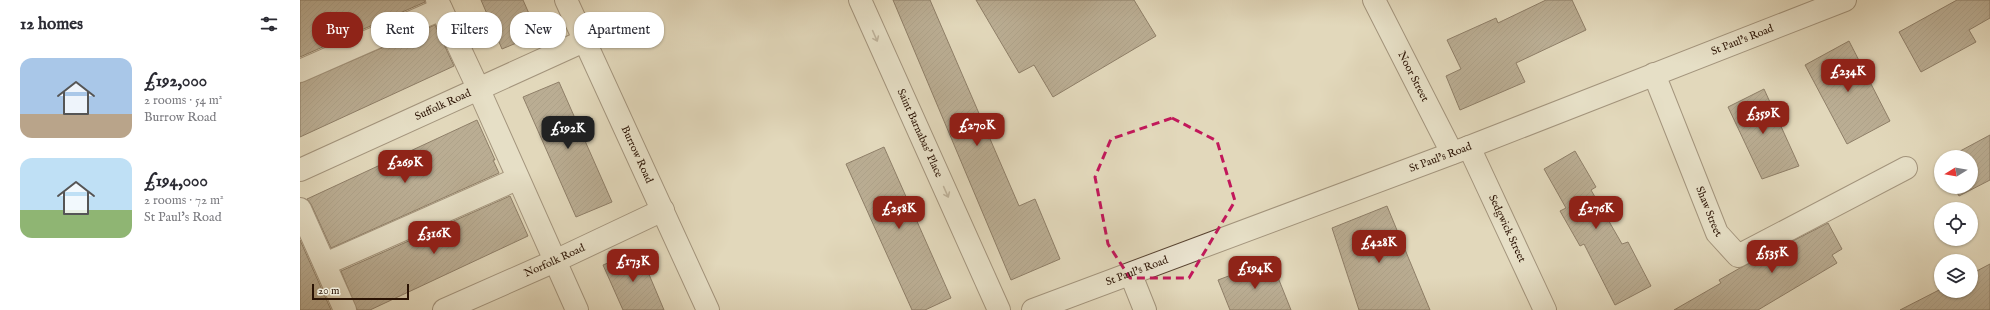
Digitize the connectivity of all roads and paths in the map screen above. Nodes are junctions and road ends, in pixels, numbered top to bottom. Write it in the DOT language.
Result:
graph roads {
  1 [pos="566,0"];
  2 [pos="860,0"];
  3 [pos="1374,0"];
  4 [pos="1845,0"];
  5 [pos="439,4"];
  6 [pos="574,16"];
  7 [pos="574,46"];
  8 [pos="590,48"];
  9 [pos="300,71"];
  10 [pos="1654,74"];
  11 [pos="479,90"];
  12 [pos="1461,150"];
  13 [pos="1906,168"];
  14 [pos="300,170"];
  15 [pos="517,179"];
  16 [pos="300,209"];
  17 [pos="663,210"];
  18 [pos="555,261"];
  19 [pos="325,264"];
  20 [pos="1131,275"];
  21 [pos="345,310"];
  22 [pos="444,310"];
  23 [pos="577,310"];
  24 [pos="708,310"];
  25 [pos="999,310"];
  26 [pos="1033,310"];
  27 [pos="1145,310"];
  28 [pos="1545,310"];
  1 -- 6 [label="street, Burrow Road"];
  2 -- 25 [label="street, Saint Barnabas' Place, one-way"];
  3 -- 12 [label="street, Noor Street"];
  4 -- 10 [label="street, St Paul's Road"];
  5 -- 9 [label="street"];
  5 -- 11 [label="street"];
  7 -- 11 [label="street, Suffolk Road"];
  8 -- 17 [label="street, Burrow Road"];
  10 -- 12 [label="street, St Paul's Road"];
  10 -- 13 [label="street, Shaw Street"];
  11 -- 14 [label="street, Suffolk Road"];
  11 -- 15 [label="street"];
  12 -- 20 [label="street, St Paul's Road"];
  12 -- 28 [label="street, Sedgwick Street"];
  15 -- 18 [label="street"];
  15 -- 19 [label="street"];
  16 -- 19 [label="street"];
  17 -- 18 [label="street, Norfolk Road"];
  17 -- 24 [label="street, Burrow Road"];
  18 -- 22 [label="street, Norfolk Road"];
  18 -- 23 [label="street"];
  19 -- 21 [label="street"];
  20 -- 26 [label="street, St Paul's Road"];
  20 -- 27 [label="street"];
}
